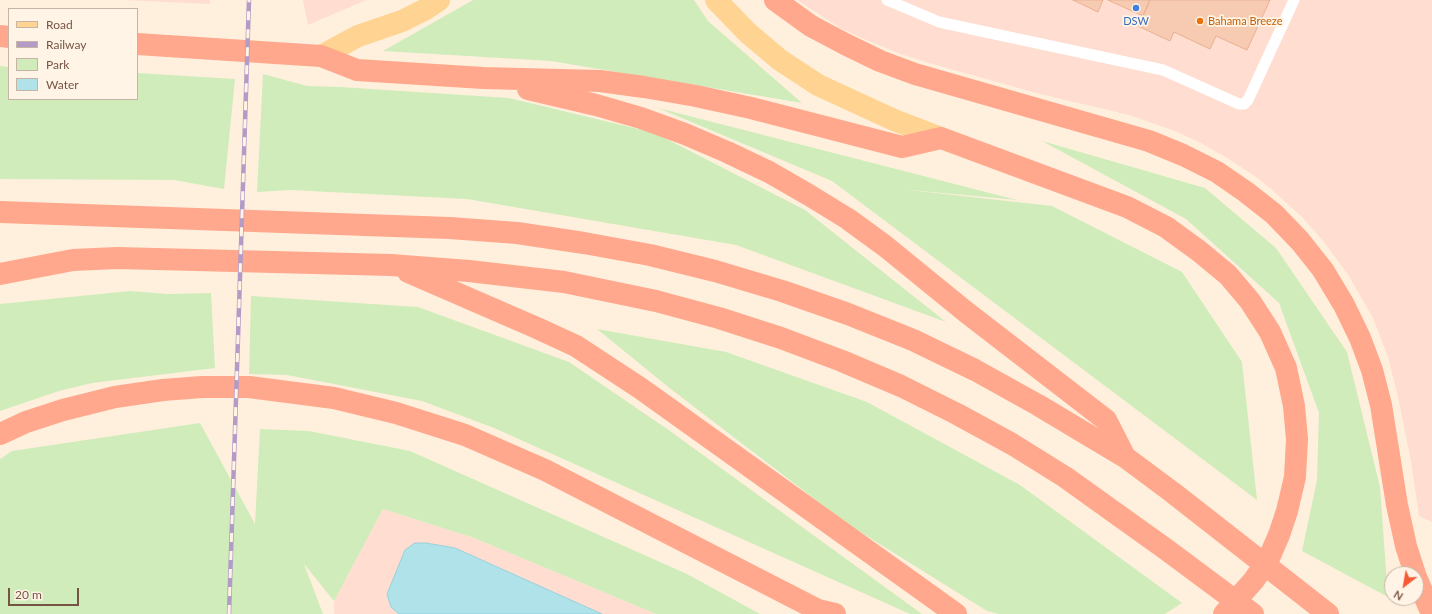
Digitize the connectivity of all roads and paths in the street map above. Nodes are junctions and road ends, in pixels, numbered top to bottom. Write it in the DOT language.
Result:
graph roads {
  1 [pos="439,0"];
  2 [pos="716,0"];
  3 [pos="775,0"];
  4 [pos="887,0"];
  5 [pos="1294,0"];
  6 [pos="138,44"];
  7 [pos="321,56"];
  8 [pos="483,78"];
  9 [pos="941,138"];
  10 [pos="0,212"];
  11 [pos="391,265"];
  12 [pos="0,274"];
  13 [pos="0,434"];
  14 [pos="1125,457"];
  15 [pos="1413,566"];
  16 [pos="1424,594"];
  17 [pos="825,613"];
  18 [pos="956,614"];
  19 [pos="1224,614"];
  20 [pos="1253,614"];
  21 [pos="1328,614"];
  22 [pos="1432,614"];
  1 -- 7 [label="main road"];
  2 -- 9 [label="main road"];
  3 -- 15 [label="highway"];
  4 -- 5 [label="lane"];
  6 -- 7 [label="highway"];
  7 -- 8 [label="highway"];
  8 -- 9 [label="highway"];
  8 -- 14 [label="highway"];
  9 -- 19 [label="highway"];
  10 -- 14 [label="highway"];
  11 -- 12 [label="highway"];
  11 -- 18 [label="highway"];
  11 -- 20 [label="highway"];
  13 -- 17 [label="highway"];
  14 -- 21 [label="highway"];
  16 -- 22 [label="highway"];
}
